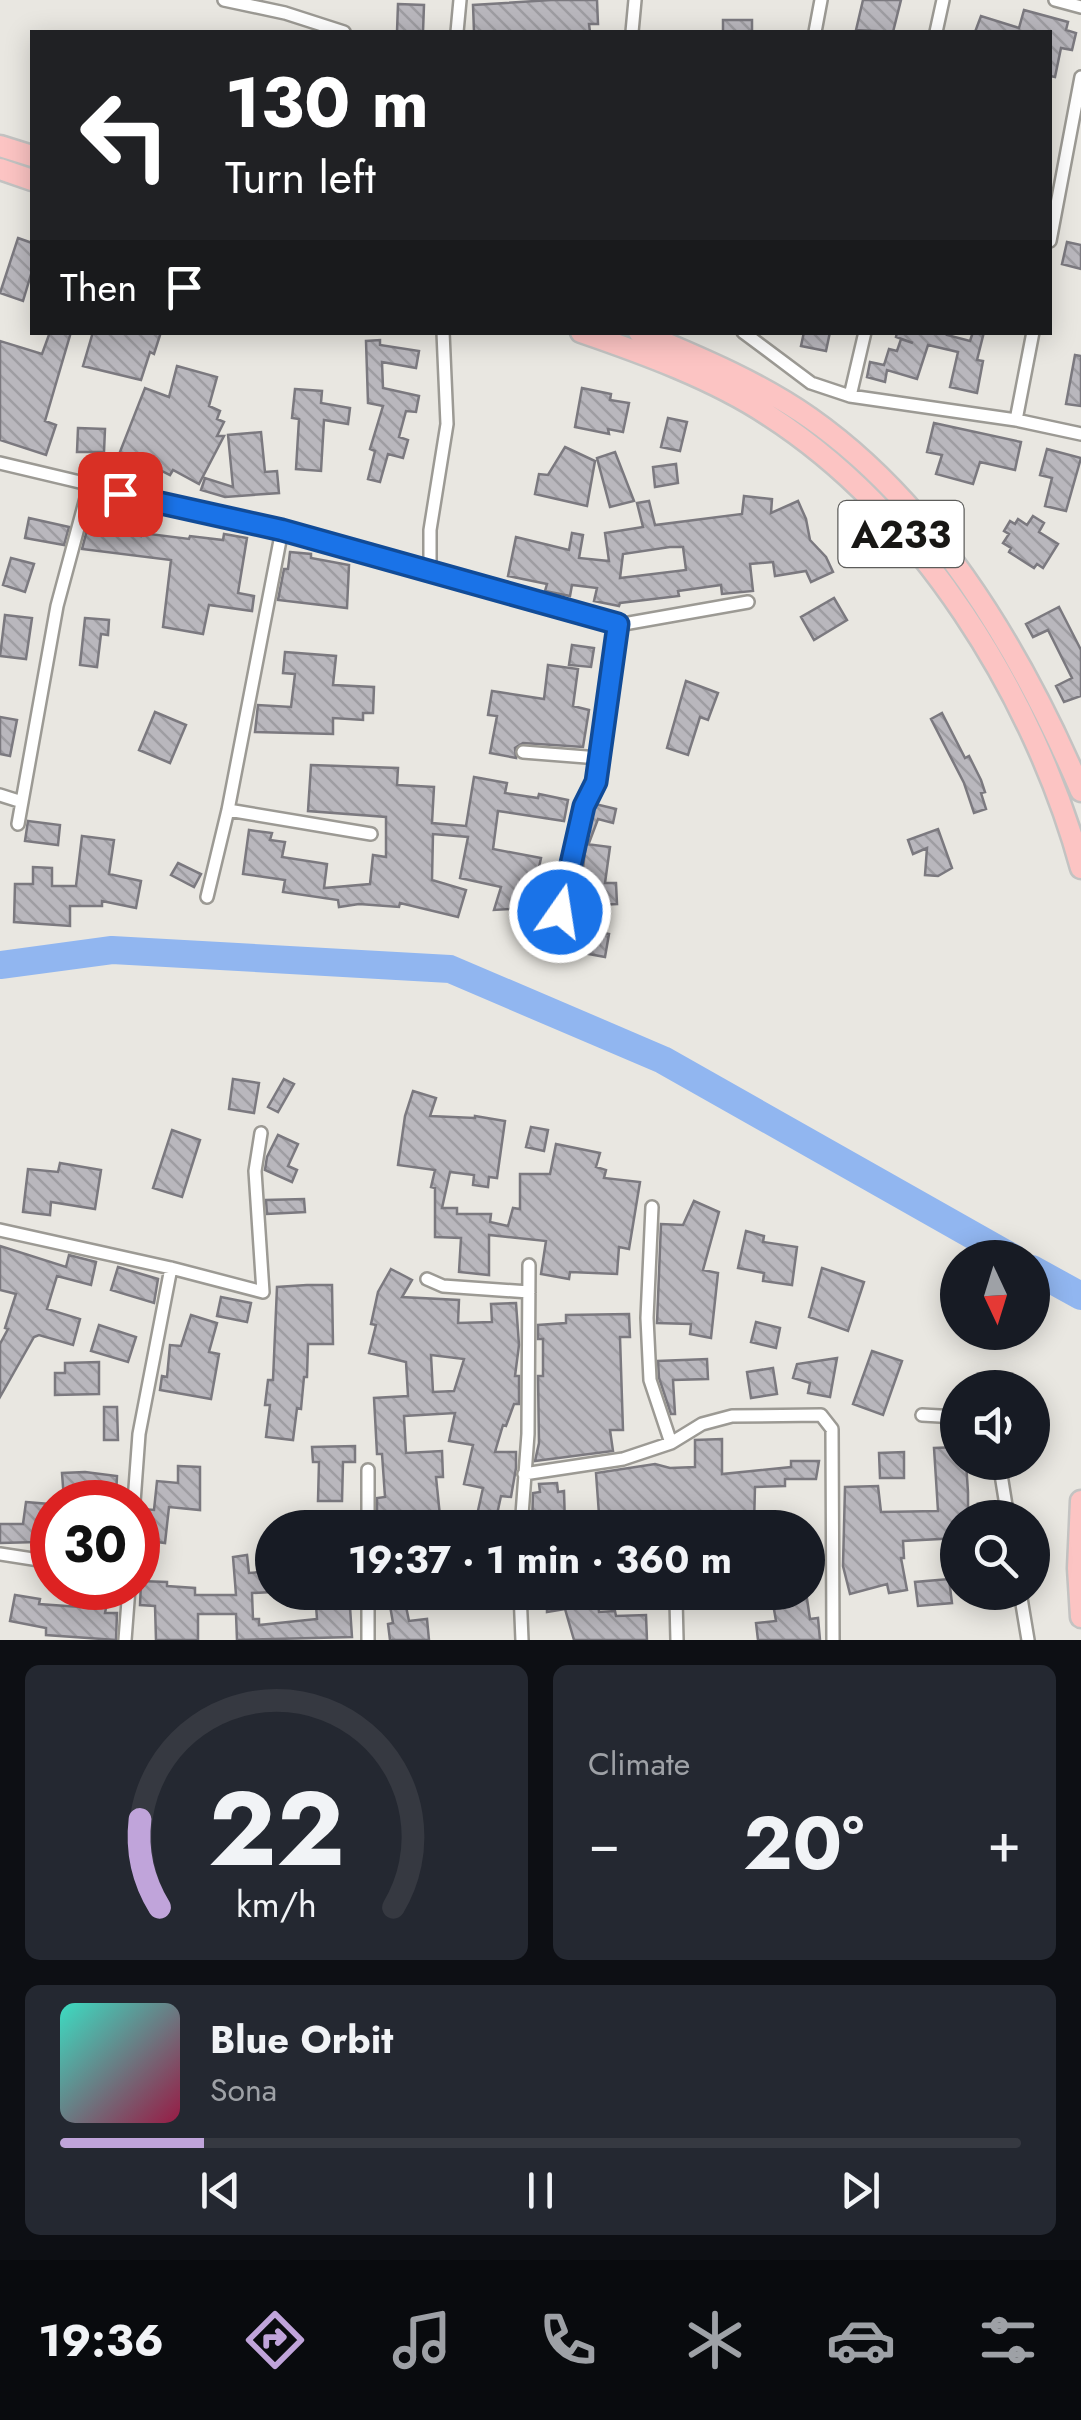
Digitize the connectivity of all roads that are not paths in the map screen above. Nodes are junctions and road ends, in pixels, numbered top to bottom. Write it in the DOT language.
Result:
graph roads {
  1 [pos="224,0"];
  2 [pos="460,0"];
  3 [pos="635,0"];
  4 [pos="821,0"];
  5 [pos="944,0"];
  6 [pos="1055,0"];
  7 [pos="1081,7"];
  8 [pos="338,30"];
  9 [pos="457,30"];
  10 [pos="632,30"];
  11 [pos="815,30"];
  12 [pos="936,30"];
  13 [pos="1081,77"];
  14 [pos="0,146"];
  15 [pos="30,155"];
  16 [pos="0,169"];
  17 [pos="30,179"];
  18 [pos="1052,229"];
  19 [pos="442,335"];
  20 [pos="587,335"];
  21 [pos="646,335"];
  22 [pos="864,335"];
  23 [pos="1031,335"];
  24 [pos="761,338"];
  25 [pos="850,396"];
  26 [pos="1016,420"];
  27 [pos="1081,434"];
  28 [pos="0,463"];
  29 [pos="89,486"];
  30 [pos="282,530"];
  31 [pos="430,574"];
  32 [pos="748,602"];
  33 [pos="618,624"];
  34 [pos="523,752"];
  35 [pos="599,758"];
  36 [pos="1080,781"];
  37 [pos="0,795"];
  38 [pos="22,802"];
  39 [pos="228,810"];
  40 [pos="18,824"];
  41 [pos="371,834"];
  42 [pos="1081,868"];
  43 [pos="207,897"];
  44 [pos="560,912"];
  45 [pos="261,1133"];
  46 [pos="652,1207"];
  47 [pos="0,1230"];
  48 [pos="529,1265"];
  49 [pos="171,1268"];
  50 [pos="427,1278"];
  51 [pos="529,1292"];
  52 [pos="922,1415"];
  53 [pos="940,1416"];
  54 [pos="671,1443"];
  55 [pos="368,1470"];
  56 [pos="524,1474"];
  57 [pos="136,1480"];
  58 [pos="1081,1500"];
  59 [pos="368,1510"];
  60 [pos="522,1510"];
  61 [pos="0,1554"];
  62 [pos="30,1559"];
  63 [pos="127,1610"];
  64 [pos="368,1610"];
  65 [pos="521,1610"];
  66 [pos="676,1610"];
  67 [pos="1023,1610"];
  68 [pos="1081,1616"];
  69 [pos="126,1640"];
  70 [pos="368,1640"];
  71 [pos="522,1640"];
  72 [pos="677,1640"];
  73 [pos="834,1640"];
  74 [pos="1028,1640"];
  1 -- 8 [label="street"];
  2 -- 9 [label="street"];
  3 -- 10 [label="street"];
  4 -- 11 [label="street"];
  5 -- 12 [label="street"];
  6 -- 7 [label="street"];
  13 -- 18 [label="street"];
  14 -- 15 [label="highway"];
  16 -- 17 [label="highway"];
  19 -- 31 [label="street"];
  20 -- 42 [label="highway, A233"];
  21 -- 36 [label="highway, A233"];
  22 -- 25 [label="street"];
  23 -- 26 [label="street"];
  24 -- 25 [label="street"];
  25 -- 26 [label="street"];
  26 -- 27 [label="street"];
  28 -- 29 [label="street"];
  29 -- 30 [label="street"];
  29 -- 38 [label="street"];
  30 -- 31 [label="street"];
  30 -- 39 [label="street"];
  31 -- 33 [label="street"];
  32 -- 33 [label="street"];
  33 -- 35 [label="street"];
  34 -- 35 [label="street"];
  35 -- 44 [label="street"];
  37 -- 38 [label="street"];
  38 -- 40 [label="street"];
  39 -- 41 [label="street"];
  39 -- 43 [label="street"];
  45 -- 49 [label="street"];
  46 -- 54 [label="street"];
  47 -- 49 [label="street"];
  48 -- 51 [label="street"];
  49 -- 57 [label="street"];
  50 -- 51 [label="street"];
  51 -- 56 [label="street"];
  52 -- 53 [label="street"];
  54 -- 56 [label="street"];
  54 -- 73 [label="street"];
  55 -- 59 [label="street"];
  56 -- 60 [label="street"];
  58 -- 68 [label="highway"];
  61 -- 62 [label="street"];
  63 -- 69 [label="street"];
  64 -- 70 [label="street"];
  65 -- 71 [label="street"];
  66 -- 72 [label="street"];
  67 -- 74 [label="street"];
}
